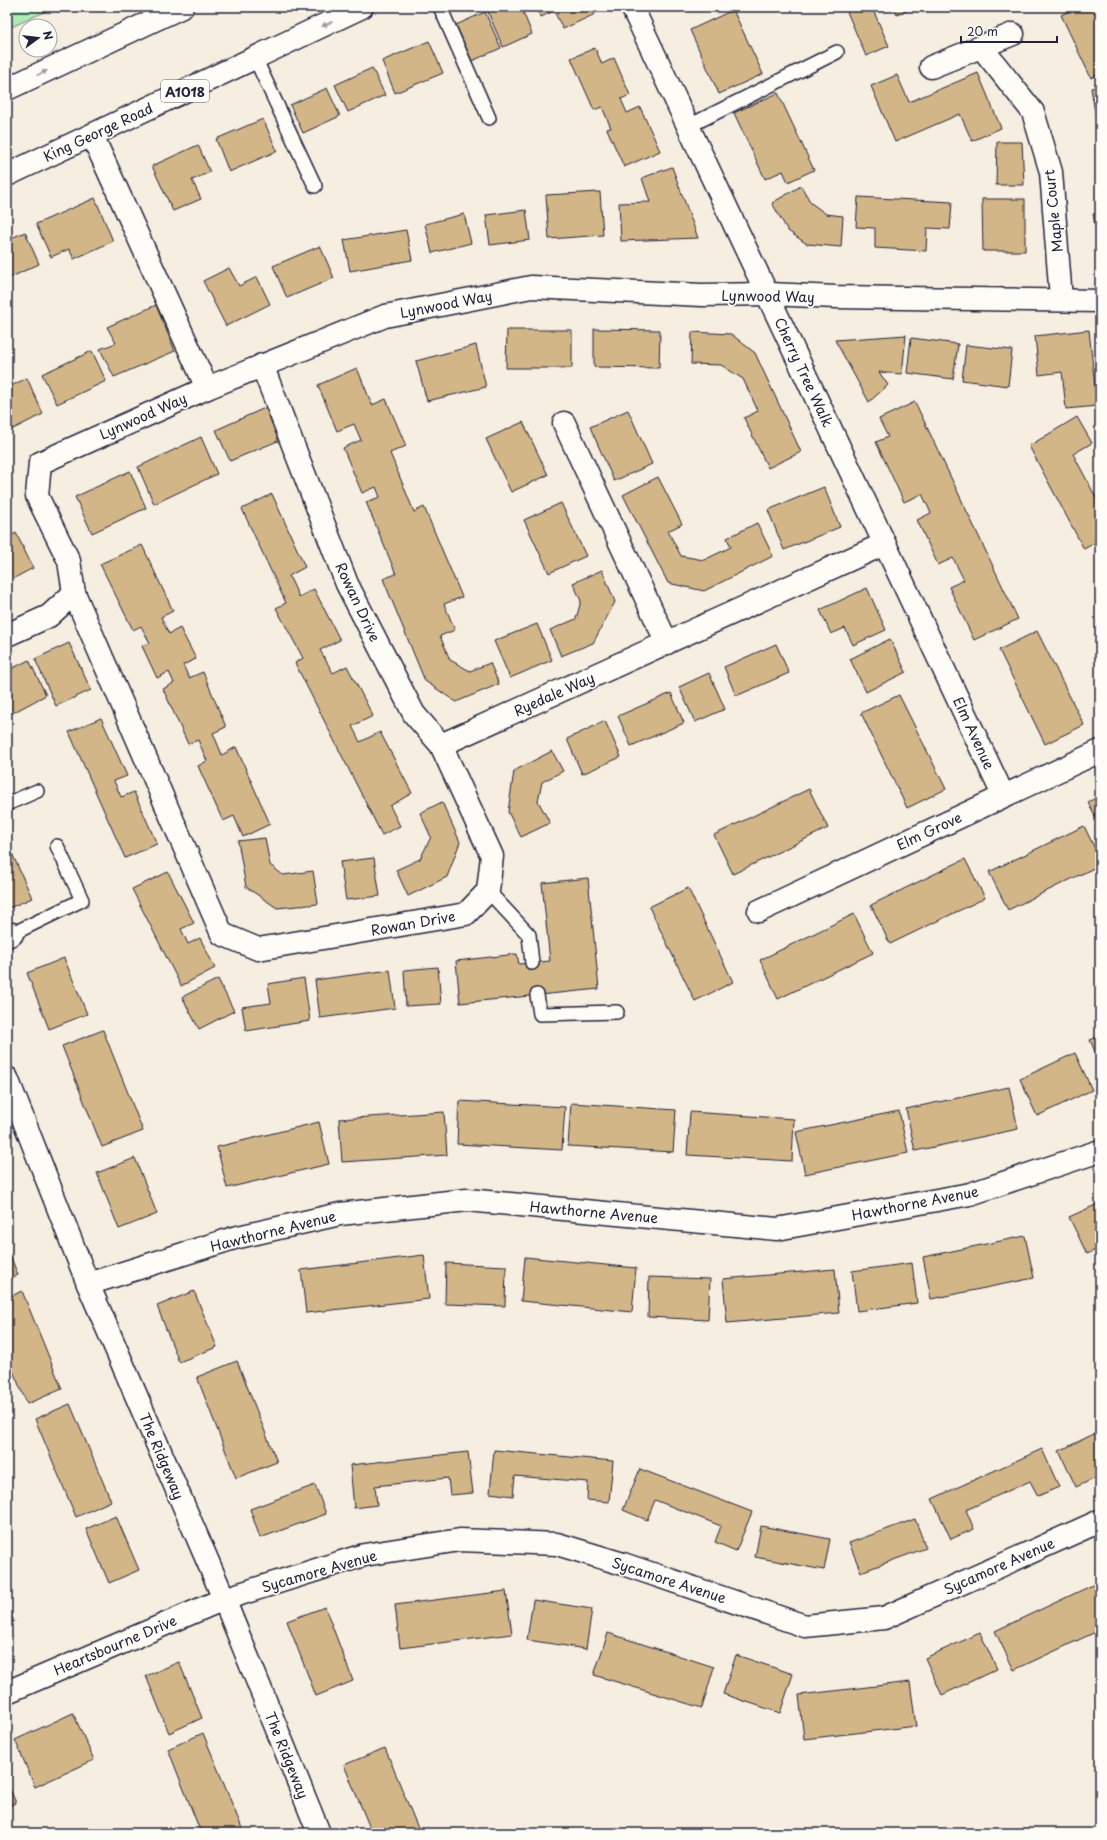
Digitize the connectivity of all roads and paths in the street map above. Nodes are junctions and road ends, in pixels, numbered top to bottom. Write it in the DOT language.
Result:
graph roads {
  1 [pos="182,7"];
  2 [pos="362,7"];
  3 [pos="440,7"];
  4 [pos="632,7"];
  5 [pos="1013,34"];
  6 [pos="982,48"];
  7 [pos="838,52"];
  8 [pos="255,58"];
  9 [pos="931,67"];
  10 [pos="7,89"];
  11 [pos="488,118"];
  12 [pos="689,126"];
  13 [pos="92,135"];
  14 [pos="7,174"];
  15 [pos="315,186"];
  16 [pos="769,294"];
  17 [pos="1062,299"];
  18 [pos="1100,301"];
  19 [pos="262,365"];
  20 [pos="207,388"];
  21 [pos="564,423"];
  22 [pos="884,544"];
  23 [pos="74,593"];
  24 [pos="7,635"];
  25 [pos="667,643"];
  26 [pos="945,672"];
  27 [pos="442,745"];
  28 [pos="1100,751"];
  29 [pos="37,791"];
  30 [pos="1003,795"];
  31 [pos="7,804"];
  32 [pos="57,846"];
  33 [pos="488,890"];
  34 [pos="759,912"];
  35 [pos="10,935"];
  36 [pos="532,963"];
  37 [pos="537,995"];
  38 [pos="617,1012"];
  39 [pos="7,1078"];
  40 [pos="1100,1150"];
  41 [pos="88,1284"];
  42 [pos="1100,1521"];
  43 [pos="224,1599"];
  44 [pos="7,1692"];
  45 [pos="319,1833"];
  10 -- 1 [label="main road, one-way"];
  2 -- 8 [label="main road, King George Road / A1018, one-way"];
  3 -- 11 [label="lane"];
  4 -- 12 [label="main road, Cherry Tree Walk"];
  5 -- 6 [label="main road"];
  6 -- 9 [label="main road"];
  6 -- 17 [label="main road, Maple Court"];
  7 -- 12 [label="lane"];
  8 -- 13 [label="main road, King George Road / A1018"];
  8 -- 15 [label="lane"];
  12 -- 16 [label="main road, Cherry Tree Walk"];
  13 -- 14 [label="main road, King George Road / A1018"];
  13 -- 20 [label="main road"];
  16 -- 17 [label="main road, Lynwood Way"];
  16 -- 19 [label="main road, Lynwood Way"];
  16 -- 22 [label="main road, Cherry Tree Walk"];
  17 -- 18 [label="main road, Lynwood Way"];
  19 -- 20 [label="main road, Lynwood Way"];
  19 -- 27 [label="main road, Rowan Drive"];
  20 -- 23 [label="main road, Lynwood Way"];
  21 -- 25 [label="main road"];
  22 -- 25 [label="main road, Ryedale Way"];
  22 -- 26 [label="main road, Cherry Tree Walk"];
  23 -- 24 [label="main road"];
  23 -- 33 [label="main road, Rowan Drive"];
  25 -- 27 [label="main road, Ryedale Way"];
  26 -- 30 [label="main road, Elm Avenue"];
  27 -- 33 [label="main road, Rowan Drive"];
  28 -- 30 [label="main road, Elm Grove"];
  29 -- 31 [label="lane"];
  30 -- 34 [label="main road, Elm Grove"];
  32 -- 35 [label="lane"];
  33 -- 36 [label="lane"];
  37 -- 38 [label="lane"];
  39 -- 41 [label="main road, The Ridgeway"];
  40 -- 41 [label="main road, Hawthorne Avenue"];
  41 -- 43 [label="main road, The Ridgeway"];
  42 -- 43 [label="main road, Sycamore Avenue"];
  43 -- 44 [label="main road, Heartsbourne Drive"];
  43 -- 45 [label="main road, The Ridgeway"];
}
